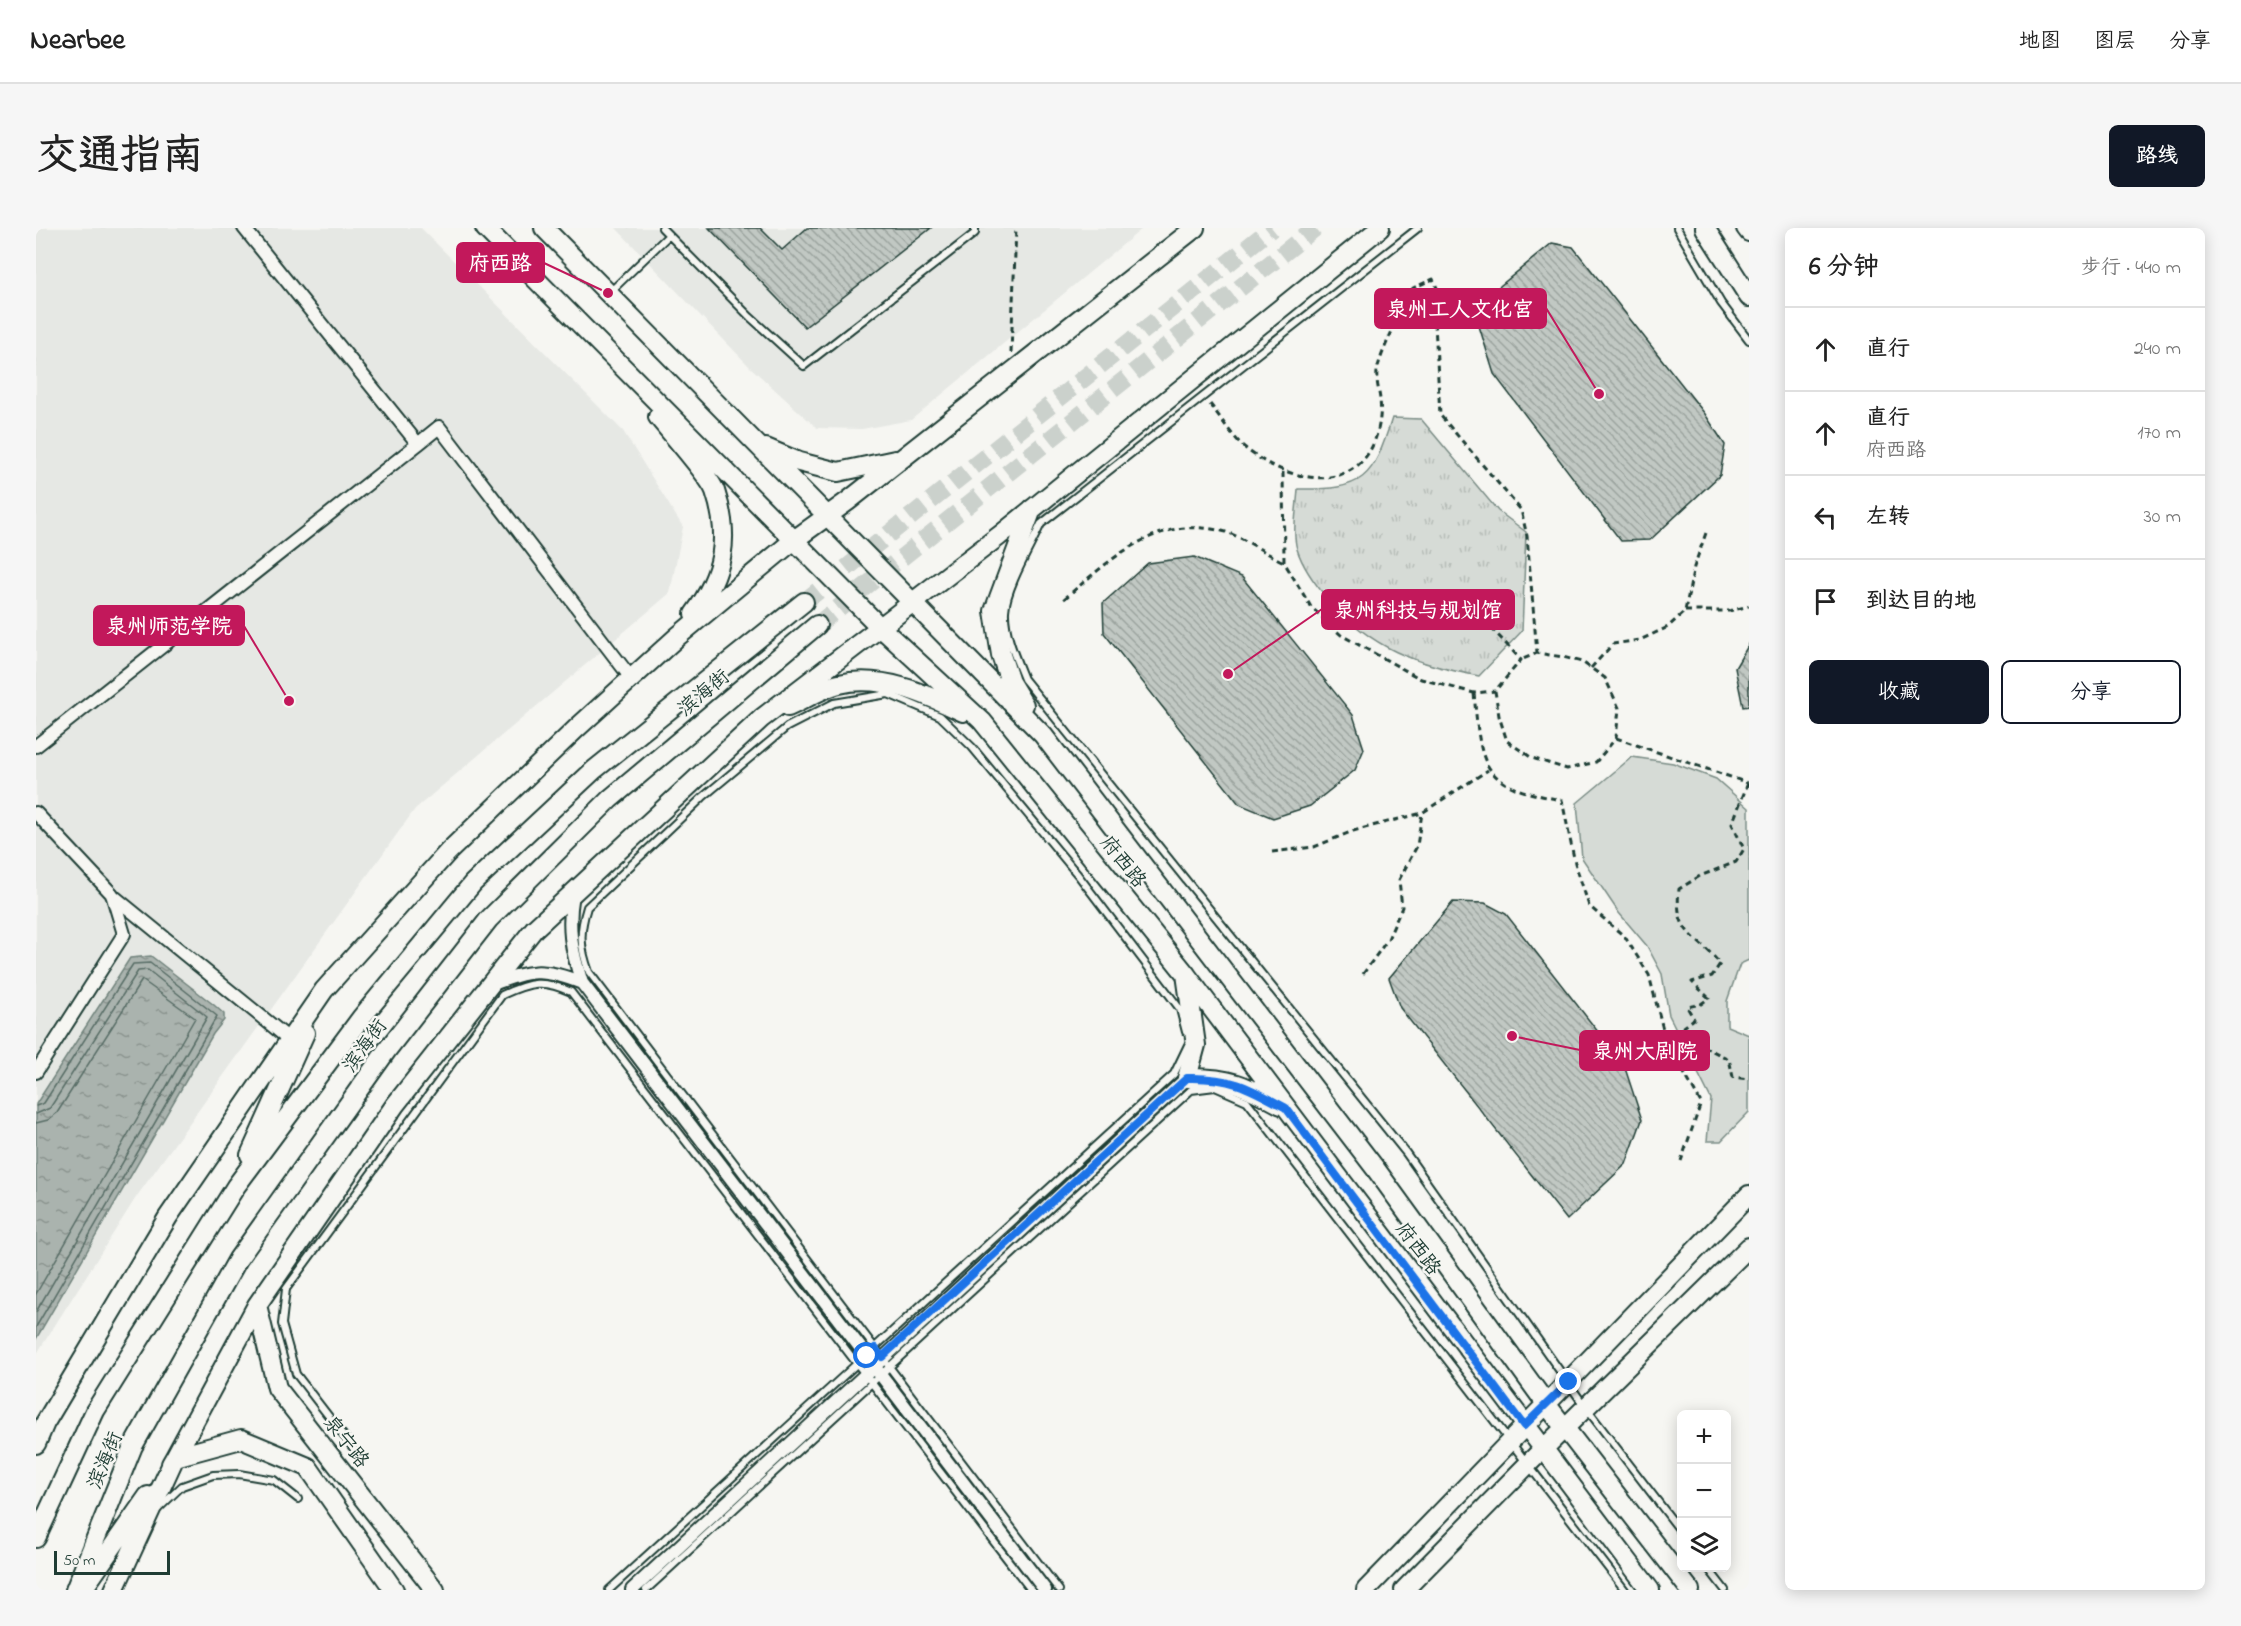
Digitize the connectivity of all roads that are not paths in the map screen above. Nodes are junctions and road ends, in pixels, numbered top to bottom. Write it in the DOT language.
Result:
graph roads {
  1 [pos="244,228"];
  2 [pos="485,228"];
  3 [pos="544,228"];
  4 [pos="662,228"];
  5 [pos="975,228"];
  6 [pos="1195,228"];
  7 [pos="1380,228"];
  8 [pos="1418,228"];
  9 [pos="1677,228"];
  10 [pos="1705,228"];
  11 [pos="1746,228"];
  12 [pos="1749,232"];
  13 [pos="669,235"];
  14 [pos="608,293"];
  15 [pos="1749,297"];
  16 [pos="1749,340"];
  17 [pos="605,350"];
  18 [pos="418,444"];
  19 [pos="758,444"];
  20 [pos="900,459"];
  21 [pos="1033,508"];
  22 [pos="828,515"];
  23 [pos="794,540"];
  24 [pos="804,602"];
  25 [pos="913,602"];
  26 [pos="818,625"];
  27 [pos="880,627"];
  28 [pos="677,637"];
  29 [pos="631,678"];
  30 [pos="762,718"];
  31 [pos="982,721"];
  32 [pos="1043,735"];
  33 [pos="36,746"];
  34 [pos="36,813"];
  35 [pos="573,893"];
  36 [pos="112,894"];
  37 [pos="1185,972"];
  38 [pos="582,983"];
  39 [pos="489,986"];
  40 [pos="324,990"];
  41 [pos="290,1040"];
  42 [pos="36,1072"];
  43 [pos="1187,1078"];
  44 [pos="1286,1108"];
  45 [pos="236,1186"];
  46 [pos="1749,1195"];
  47 [pos="1749,1247"];
  48 [pos="257,1305"];
  49 [pos="873,1365"];
  50 [pos="1569,1382"];
  51 [pos="1547,1405"];
  52 [pos="1587,1408"];
  53 [pos="1524,1426"];
  54 [pos="1565,1428"];
  55 [pos="1510,1439"];
  56 [pos="36,1444"];
  57 [pos="1543,1450"];
  58 [pos="357,1453"];
  59 [pos="175,1457"];
  60 [pos="1529,1463"];
  61 [pos="298,1499"];
  62 [pos="146,1520"];
  63 [pos="1677,1526"];
  64 [pos="36,1538"];
  65 [pos="1711,1572"];
  66 [pos="75,1590"];
  67 [pos="82,1590"];
  68 [pos="114,1590"];
  69 [pos="394,1590"];
  70 [pos="435,1590"];
  71 [pos="609,1590"];
  72 [pos="632,1590"];
  73 [pos="646,1590"];
  74 [pos="1031,1590"];
  75 [pos="1046,1590"];
  76 [pos="1059,1590"];
  77 [pos="1366,1590"];
  78 [pos="1404,1590"];
  79 [pos="1624,1590"];
  80 [pos="1650,1590"];
  81 [pos="1690,1590"];
  82 [pos="1725,1590"];
  1 -- 18 [label="street"];
  2 -- 17 [label="street, 府西路"];
  3 -- 14 [label="street, 府西路"];
  4 -- 13 [label="lane"];
  5 -- 13 [label="lane"];
  6 -- 20 [label="street"];
  7 -- 21 [label="street"];
  8 -- 50 [label="lane"];
  9 -- 16 [label="lane"];
  10 -- 15 [label="street"];
  11 -- 12 [label="street"];
  13 -- 14 [label="lane"];
  14 -- 19 [label="street, 府西路"];
  17 -- 23 [label="street, 府西路"];
  17 -- 28 [label="street"];
  18 -- 29 [label="street"];
  18 -- 33 [label="street"];
  19 -- 20 [label="street"];
  19 -- 22 [label="street, 府西路"];
  20 -- 22 [label="street"];
  21 -- 25 [label="street"];
  21 -- 32 [label="street"];
  22 -- 23 [label="street"];
  22 -- 25 [label="street, 府西路"];
  23 -- 27 [label="street, 府西路"];
  23 -- 28 [label="street"];
  24 -- 45 [label="street, 滨海街"];
  25 -- 27 [label="street"];
  25 -- 32 [label="street, 府西路"];
  26 -- 66 [label="street, 滨海街"];
  27 -- 30 [label="street"];
  27 -- 31 [label="street, 府西路"];
  28 -- 29 [label="street"];
  29 -- 40 [label="street"];
  30 -- 31 [label="street"];
  30 -- 35 [label="street"];
  31 -- 37 [label="street, 府西路"];
  32 -- 51 [label="street, 府西路"];
  34 -- 36 [label="street"];
  35 -- 38 [label="street"];
  35 -- 39 [label="street"];
  36 -- 41 [label="street"];
  36 -- 42 [label="street"];
  37 -- 43 [label="street"];
  37 -- 44 [label="street, 府西路"];
  38 -- 39 [label="street"];
  38 -- 49 [label="street"];
  39 -- 48 [label="street"];
  40 -- 41 [label="street"];
  40 -- 45 [label="street"];
  41 -- 56 [label="street"];
  43 -- 44 [label="street"];
  43 -- 49 [label="street"];
  44 -- 53 [label="street, 府西路"];
  45 -- 64 [label="street, 滨海街"];
  46 -- 50 [label="street"];
  47 -- 52 [label="street"];
  48 -- 59 [label="street"];
  48 -- 70 [label="street, 泉宁路"];
  49 -- 49 [label="lane"];
  49 -- 55 [label="lane"];
  49 -- 58 [label="lane"];
  49 -- 71 [label="lane"];
  49 -- 72 [label="street"];
  49 -- 73 [label="lane"];
  49 -- 74 [label="lane"];
  49 -- 75 [label="street"];
  49 -- 76 [label="lane"];
  50 -- 51 [label="street"];
  50 -- 52 [label="lane"];
  51 -- 53 [label="street"];
  51 -- 54 [label="street, 府西路"];
  52 -- 54 [label="street"];
  52 -- 63 [label="lane"];
  53 -- 55 [label="street"];
  53 -- 57 [label="street, 府西路"];
  54 -- 57 [label="street"];
  54 -- 81 [label="street, 府西路"];
  55 -- 60 [label="lane"];
  55 -- 77 [label="street"];
  57 -- 60 [label="street"];
  57 -- 80 [label="street, 府西路"];
  59 -- 62 [label="street"];
  59 -- 67 [label="street"];
  59 -- 69 [label="street"];
  60 -- 78 [label="street"];
  60 -- 79 [label="lane"];
  61 -- 62 [label="lane"];
  62 -- 68 [label="street"];
  65 -- 82 [label="lane"];
}
